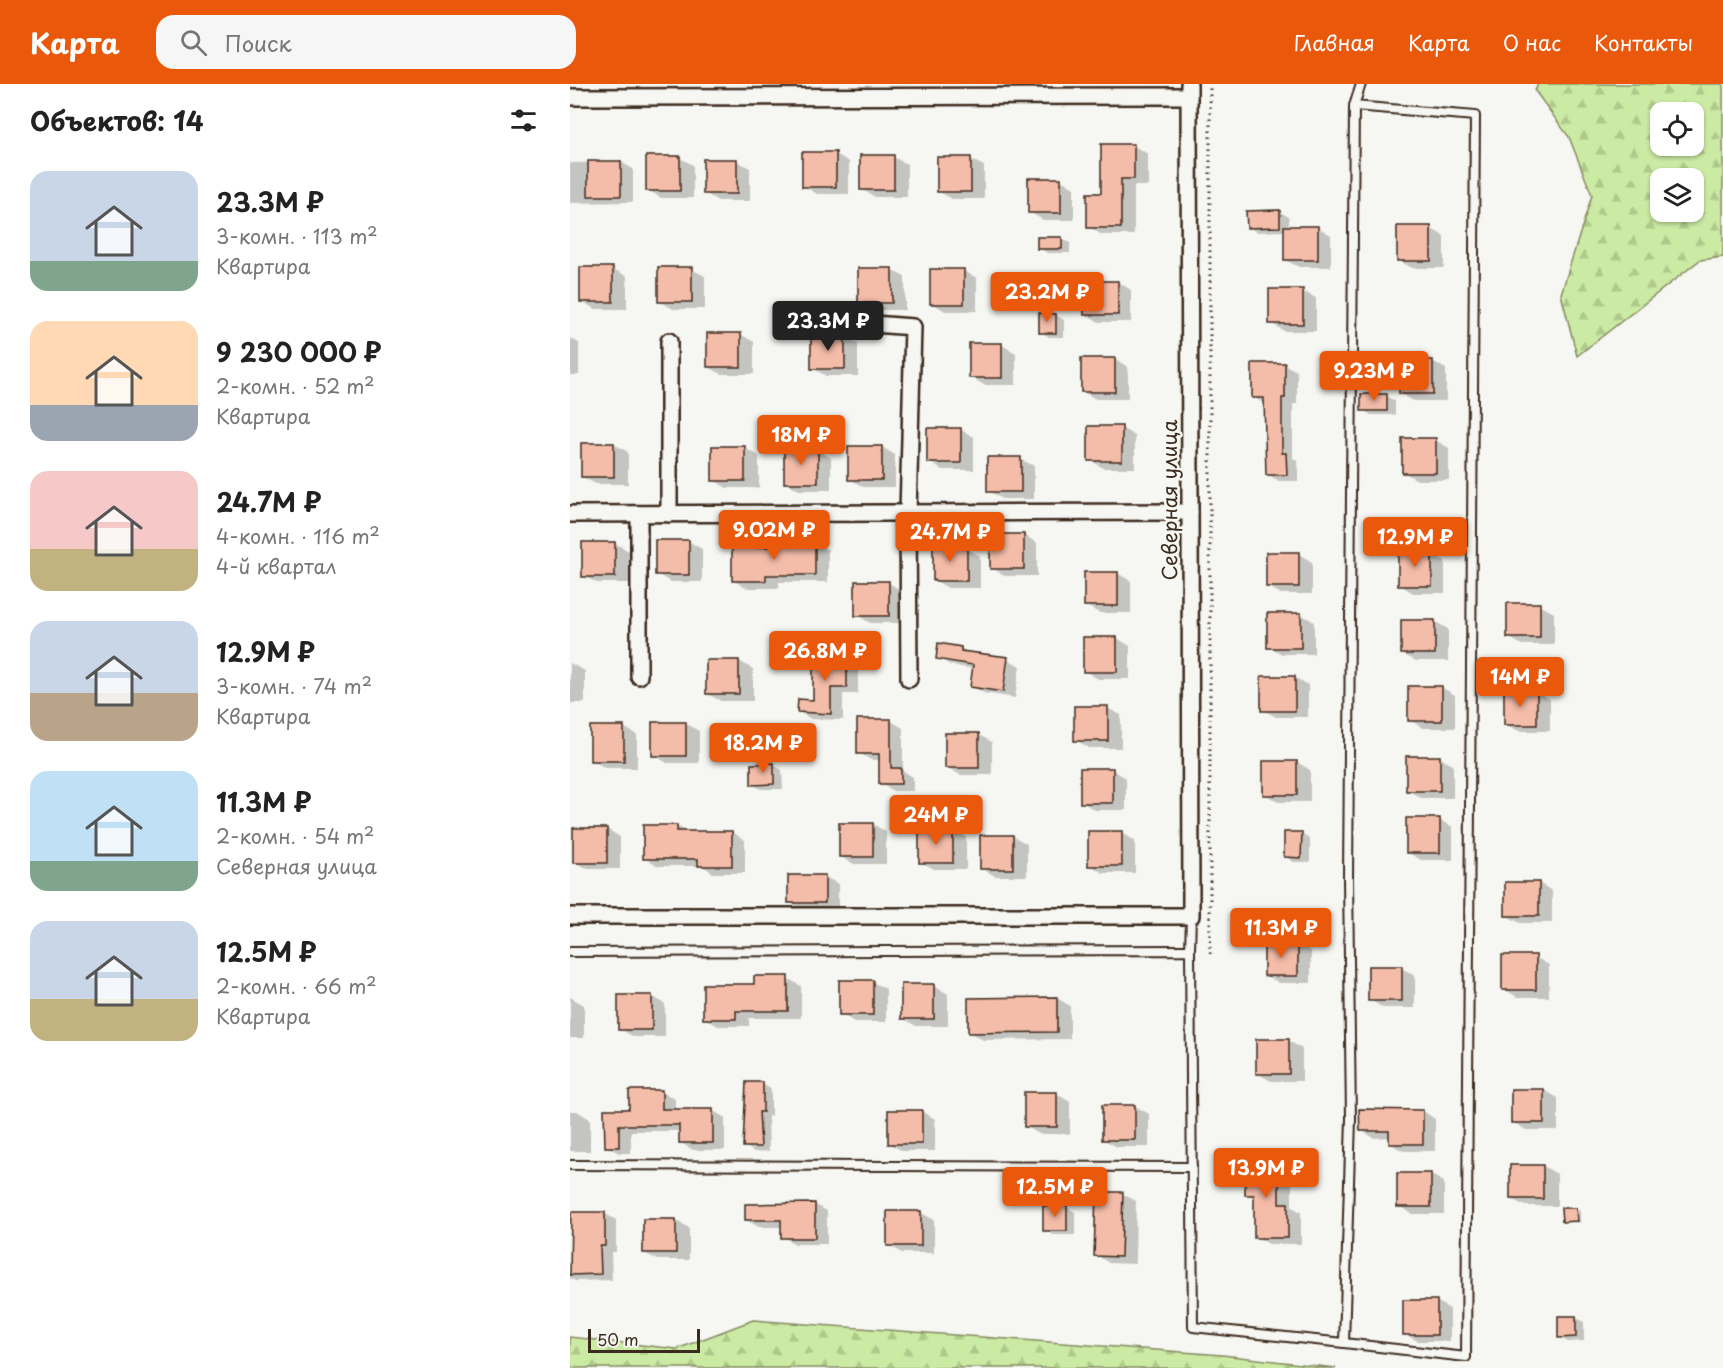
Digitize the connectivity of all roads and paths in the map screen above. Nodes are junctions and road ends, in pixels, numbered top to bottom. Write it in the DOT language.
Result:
graph roads {
  1 [pos="1210,84"];
  2 [pos="1361,84"];
  3 [pos="1189,90"];
  4 [pos="570,97"];
  5 [pos="1354,106"];
  6 [pos="860,322"];
  7 [pos="669,341"];
  8 [pos="1190,512"];
  9 [pos="908,513"];
  10 [pos="570,514"];
  11 [pos="639,514"];
  12 [pos="669,514"];
  13 [pos="639,676"];
  14 [pos="909,680"];
  15 [pos="570,916"];
  16 [pos="1191,916"];
  17 [pos="1190,950"];
  18 [pos="570,952"];
  19 [pos="1210,954"];
  20 [pos="570,1165"];
  21 [pos="1192,1167"];
  22 [pos="1344,1343"];
  1 -- 19 [label="path"];
  2 -- 5 [label="lane"];
  3 -- 4 [label="street"];
  3 -- 8 [label="street, Северная улица"];
  5 -- 22 [label="lane"];
  5 -- 22 [label="lane"];
  6 -- 9 [label="street"];
  7 -- 12 [label="street"];
  8 -- 9 [label="street"];
  8 -- 16 [label="street, Северная улица"];
  9 -- 12 [label="street"];
  9 -- 14 [label="street"];
  10 -- 11 [label="street"];
  11 -- 12 [label="street"];
  11 -- 13 [label="street"];
  15 -- 16 [label="street"];
  16 -- 17 [label="lane"];
  17 -- 18 [label="lane"];
  17 -- 21 [label="lane"];
  20 -- 21 [label="lane"];
  21 -- 22 [label="lane"];
}
